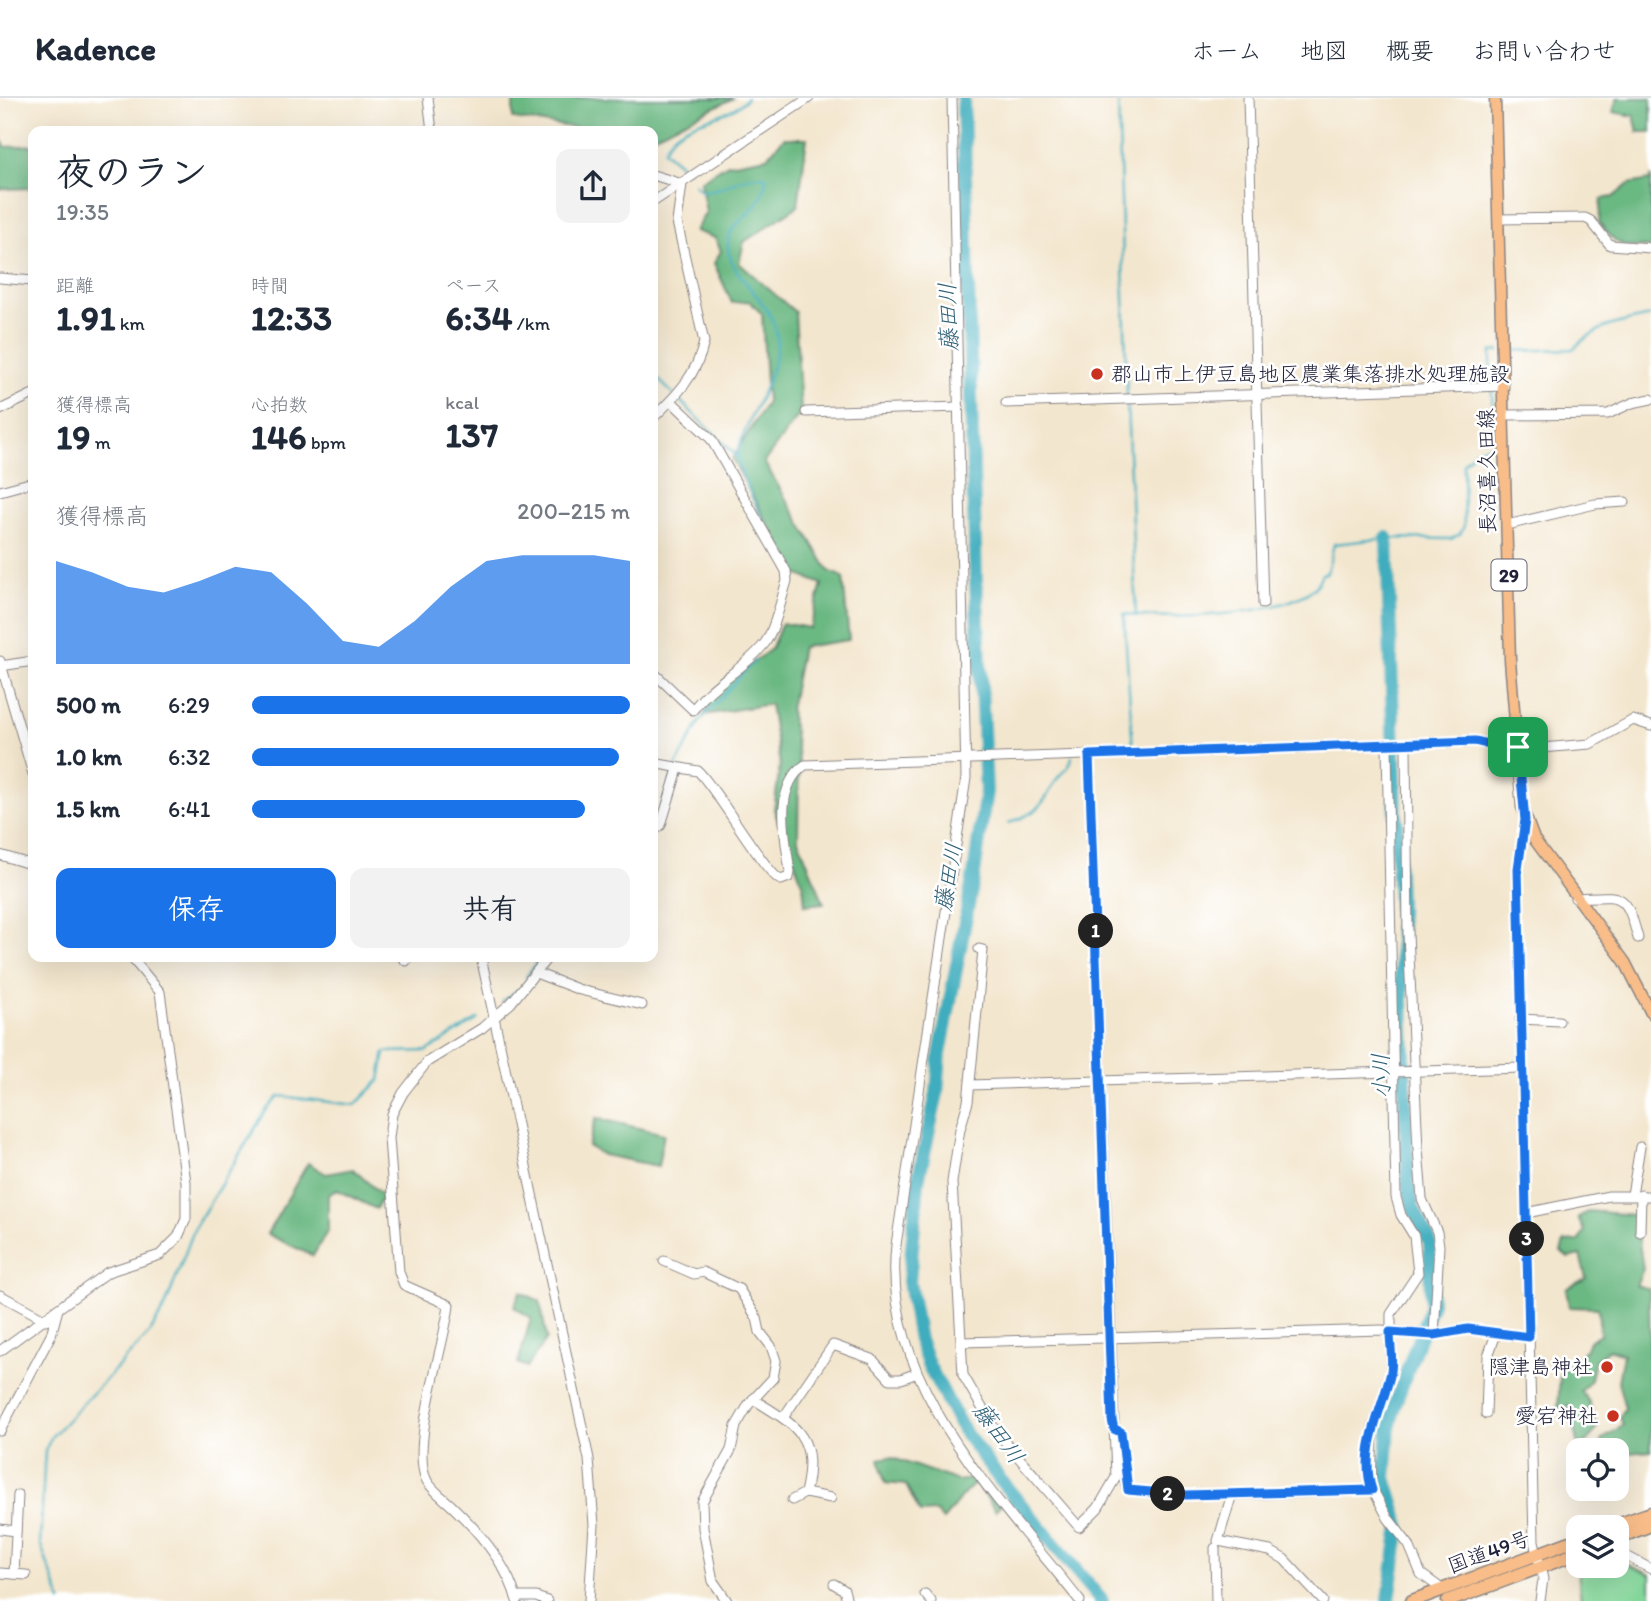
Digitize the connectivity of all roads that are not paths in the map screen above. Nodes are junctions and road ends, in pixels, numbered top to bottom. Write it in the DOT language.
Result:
graph roads {
  1 [pos="428,98"];
  2 [pos="809,98"];
  3 [pos="952,98"];
  4 [pos="1248,98"];
  5 [pos="1495,98"];
  6 [pos="431,126"];
  7 [pos="658,177"];
  8 [pos="682,184"];
  9 [pos="658,199"];
  10 [pos="1500,219"];
  11 [pos="1651,248"];
  12 [pos="0,278"];
  13 [pos="28,281"];
  14 [pos="1504,386"];
  15 [pos="28,396"];
  16 [pos="1257,396"];
  17 [pos="1651,399"];
  18 [pos="671,401"];
  19 [pos="1006,403"];
  20 [pos="959,407"];
  21 [pos="0,410"];
  22 [pos="806,412"];
  23 [pos="658,413"];
  24 [pos="1505,415"];
  25 [pos="28,483"];
  26 [pos="0,491"];
  27 [pos="1625,502"];
  28 [pos="1507,524"];
  29 [pos="1263,604"];
  30 [pos="28,661"];
  31 [pos="1,663"];
  32 [pos="658,677"];
  33 [pos="1651,726"];
  34 [pos="1406,745"];
  35 [pos="1387,746"];
  36 [pos="1518,748"];
  37 [pos="1089,755"];
  38 [pos="28,757"];
  39 [pos="965,759"];
  40 [pos="658,765"];
  41 [pos="678,769"];
  42 [pos="1525,820"];
  43 [pos="658,828"];
  44 [pos="0,855"];
  45 [pos="28,863"];
  46 [pos="1575,898"];
  47 [pos="1638,938"];
  48 [pos="979,949"];
  49 [pos="135,962"];
  50 [pos="482,962"];
  51 [pos="544,962"];
  52 [pos="536,973"];
  53 [pos="642,1005"];
  54 [pos="1651,1013"];
  55 [pos="494,1018"];
  56 [pos="1520,1018"];
  57 [pos="1559,1021"];
  58 [pos="1522,1065"];
  59 [pos="1414,1071"];
  60 [pos="1392,1072"];
  61 [pos="1102,1080"];
  62 [pos="970,1085"];
  63 [pos="1640,1147"];
  64 [pos="1642,1196"];
  65 [pos="1526,1213"];
  66 [pos="1640,1232"];
  67 [pos="664,1261"];
  68 [pos="0,1295"];
  69 [pos="58,1307"];
  70 [pos="46,1320"];
  71 [pos="1390,1332"];
  72 [pos="1496,1334"];
  73 [pos="1426,1335"];
  74 [pos="1529,1337"];
  75 [pos="1110,1338"];
  76 [pos="962,1342"];
  77 [pos="0,1351"];
  78 [pos="917,1373"];
  79 [pos="753,1399"];
  80 [pos="1486,1414"];
  81 [pos="783,1418"];
  82 [pos="1114,1429"];
  83 [pos="0,1430"];
  84 [pos="1372,1490"];
  85 [pos="805,1493"];
  86 [pos="1232,1494"];
  87 [pos="18,1495"];
  88 [pos="831,1498"];
  89 [pos="792,1500"];
  90 [pos="1651,1513"];
  91 [pos="1629,1521"];
  92 [pos="1651,1525"];
  93 [pos="0,1529"];
  94 [pos="16,1531"];
  95 [pos="1629,1533"];
  96 [pos="1566,1546"];
  97 [pos="1215,1548"];
  98 [pos="1566,1555"];
  99 [pos="1629,1557"];
  100 [pos="1539,1561"];
  101 [pos="1651,1569"];
  102 [pos="0,1573"];
  103 [pos="14,1574"];
  104 [pos="26,1575"];
  105 [pos="834,1584"];
  106 [pos="1446,1596"];
  107 [pos="516,1599"];
  108 [pos="547,1601"];
  109 [pos="589,1601"];
  110 [pos="727,1601"];
  111 [pos="847,1601"];
  112 [pos="1080,1601"];
  113 [pos="1216,1601"];
  114 [pos="1323,1601"];
  115 [pos="1412,1601"];
  116 [pos="1540,1601"];
  1 -- 6 [label="street"];
  2 -- 8 [label="street"];
  3 -- 20 [label="street"];
  4 -- 16 [label="street"];
  5 -- 10 [label="main road, 長沼喜久田線 / 29"];
  7 -- 8 [label="street"];
  8 -- 9 [label="street"];
  8 -- 18 [label="street"];
  10 -- 11 [label="street"];
  10 -- 14 [label="main road, 長沼喜久田線 / 29"];
  12 -- 13 [label="street"];
  14 -- 16 [label="street"];
  14 -- 24 [label="main road, 長沼喜久田線 / 29"];
  15 -- 21 [label="street"];
  16 -- 19 [label="street"];
  16 -- 29 [label="street"];
  17 -- 24 [label="street"];
  18 -- 23 [label="street"];
  18 -- 32 [label="street"];
  20 -- 22 [label="street"];
  20 -- 39 [label="street"];
  24 -- 28 [label="main road, 長沼喜久田線 / 29"];
  25 -- 26 [label="street"];
  27 -- 28 [label="street"];
  28 -- 36 [label="main road, 長沼喜久田線 / 29"];
  30 -- 31 [label="street"];
  31 -- 38 [label="street"];
  33 -- 36 [label="street"];
  34 -- 35 [label="street"];
  34 -- 36 [label="street"];
  34 -- 59 [label="street"];
  35 -- 37 [label="street"];
  35 -- 60 [label="street"];
  36 -- 42 [label="main road, 長沼喜久田線 / 29"];
  37 -- 39 [label="street"];
  37 -- 61 [label="street"];
  39 -- 41 [label="street"];
  39 -- 78 [label="street"];
  40 -- 41 [label="street"];
  41 -- 43 [label="street"];
  42 -- 46 [label="main road, 長沼喜久田線 / 29"];
  42 -- 56 [label="street"];
  44 -- 45 [label="street"];
  46 -- 47 [label="street"];
  46 -- 54 [label="main road, 長沼喜久田線 / 29"];
  48 -- 62 [label="street"];
  49 -- 69 [label="street"];
  50 -- 55 [label="street"];
  51 -- 52 [label="street"];
  52 -- 53 [label="street"];
  52 -- 55 [label="street"];
  55 -- 107 [label="street"];
  55 -- 109 [label="street"];
  56 -- 57 [label="street"];
  56 -- 58 [label="street"];
  58 -- 59 [label="street"];
  58 -- 65 [label="street"];
  59 -- 60 [label="street"];
  59 -- 73 [label="street"];
  60 -- 61 [label="street"];
  60 -- 71 [label="street"];
  61 -- 62 [label="street"];
  61 -- 75 [label="street"];
  62 -- 76 [label="street"];
  63 -- 64 [label="street"];
  64 -- 65 [label="street"];
  64 -- 66 [label="street"];
  65 -- 74 [label="street"];
  67 -- 79 [label="street"];
  68 -- 70 [label="street"];
  69 -- 70 [label="street"];
  69 -- 83 [label="street"];
  70 -- 77 [label="street"];
  71 -- 73 [label="street"];
  71 -- 75 [label="street"];
  71 -- 84 [label="street"];
  72 -- 73 [label="street"];
  72 -- 74 [label="street"];
  72 -- 80 [label="street"];
  74 -- 100 [label="street"];
  75 -- 76 [label="street"];
  75 -- 82 [label="street"];
  76 -- 82 [label="street"];
  78 -- 81 [label="street"];
  78 -- 112 [label="street"];
  79 -- 81 [label="street"];
  79 -- 110 [label="street"];
  81 -- 85 [label="street"];
  82 -- 86 [label="street"];
  84 -- 86 [label="street"];
  84 -- 106 [label="street"];
  85 -- 88 [label="street"];
  85 -- 89 [label="street"];
  86 -- 114 [label="street"];
  87 -- 94 [label="street"];
  90 -- 91 [label="highway"];
  92 -- 95 [label="highway"];
  93 -- 94 [label="street"];
  94 -- 103 [label="street"];
  96 -- 100 [label="highway, 国道49号"];
  97 -- 113 [label="street"];
  98 -- 100 [label="highway, 国道49号"];
  99 -- 101 [label="street"];
  100 -- 106 [label="highway, 国道49号"];
  100 -- 116 [label="street"];
  102 -- 103 [label="street"];
  103 -- 104 [label="street"];
  105 -- 111 [label="street"];
  106 -- 115 [label="highway, 国道49号"];
  107 -- 108 [label="street"];
}
